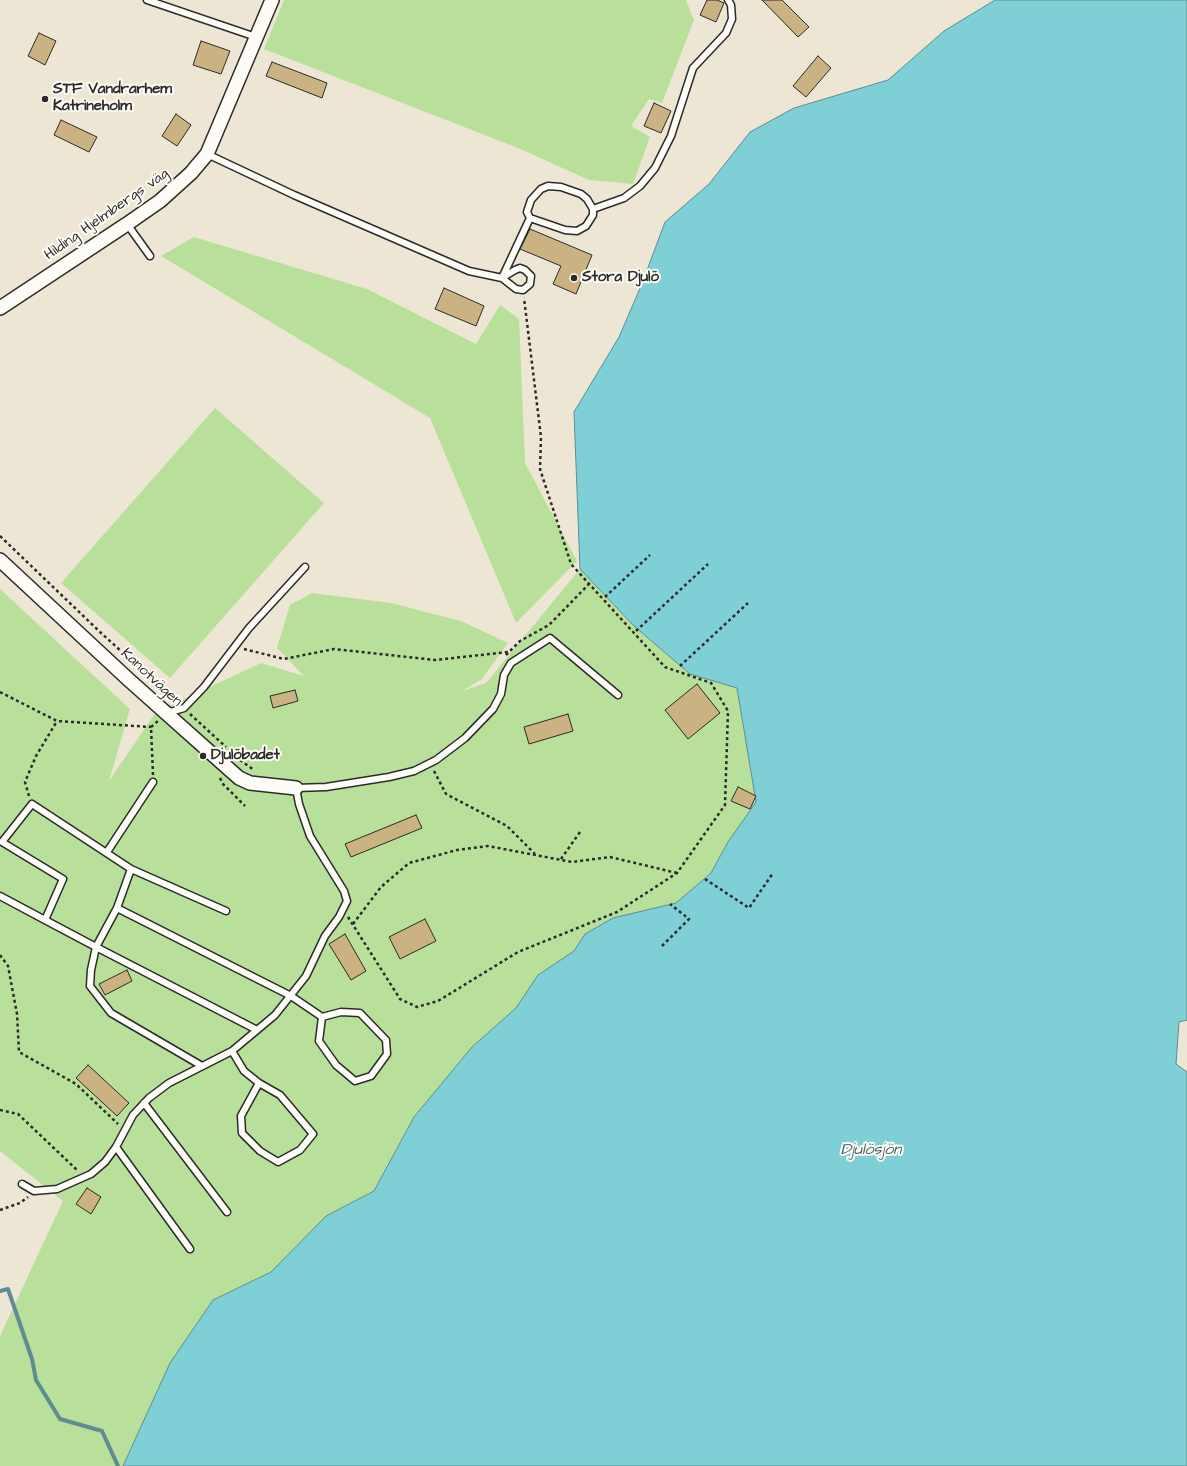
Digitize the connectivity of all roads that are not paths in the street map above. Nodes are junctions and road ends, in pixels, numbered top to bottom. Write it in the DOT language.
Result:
graph roads {
  1 [pos="147,0"];
  2 [pos="272,0"];
  3 [pos="728,0"];
  4 [pos="256,37"];
  5 [pos="207,154"];
  6 [pos="593,209"];
  7 [pos="530,218"];
  8 [pos="127,224"];
  9 [pos="150,256"];
  10 [pos="502,278"];
  11 [pos="0,308"];
  12 [pos="0,560"];
  13 [pos="305,567"];
  14 [pos="618,695"];
  15 [pos="166,714"];
  16 [pos="153,782"];
  17 [pos="296,788"];
  18 [pos="107,852"];
  19 [pos="131,869"];
  20 [pos="0,896"];
  21 [pos="117,908"];
  22 [pos="226,910"];
  23 [pos="45,920"];
  24 [pos="96,947"];
  25 [pos="291,996"];
  26 [pos="322,1017"];
  27 [pos="257,1030"];
  28 [pos="232,1051"];
  29 [pos="202,1066"];
  30 [pos="258,1083"];
  31 [pos="144,1103"];
  32 [pos="116,1147"];
  33 [pos="22,1184"];
  34 [pos="227,1212"];
  35 [pos="190,1249"];
  1 -- 4 [label="lane"];
  2 -- 4 [label="street, Hilding Hjelmbergs väg"];
  3 -- 6 [label="lane"];
  4 -- 5 [label="street, Hilding Hjelmbergs väg"];
  5 -- 8 [label="street, Hilding Hjelmbergs väg"];
  5 -- 10 [label="lane"];
  6 -- 7 [label="lane"];
  6 -- 7 [label="lane"];
  7 -- 10 [label="lane"];
  8 -- 9 [label="lane"];
  8 -- 11 [label="street, Hilding Hjelmbergs väg"];
  10 -- 10 [label="lane"];
  12 -- 15 [label="street, Kanotvägen"];
  13 -- 15 [label="lane"];
  14 -- 17 [label="lane"];
  15 -- 17 [label="street, Kanotvägen"];
  16 -- 18 [label="lane"];
  17 -- 25 [label="lane"];
  18 -- 19 [label="lane"];
  18 -- 23 [label="lane"];
  19 -- 21 [label="lane"];
  19 -- 22 [label="lane"];
  20 -- 23 [label="lane"];
  21 -- 24 [label="lane"];
  21 -- 25 [label="lane"];
  23 -- 24 [label="lane"];
  24 -- 27 [label="lane"];
  24 -- 29 [label="lane"];
  25 -- 26 [label="lane"];
  25 -- 27 [label="lane"];
  26 -- 26 [label="lane"];
  27 -- 28 [label="lane"];
  28 -- 29 [label="lane"];
  28 -- 30 [label="lane"];
  29 -- 31 [label="lane"];
  30 -- 30 [label="lane"];
  31 -- 32 [label="lane"];
  31 -- 34 [label="lane"];
  32 -- 33 [label="lane"];
  32 -- 35 [label="lane"];
}
